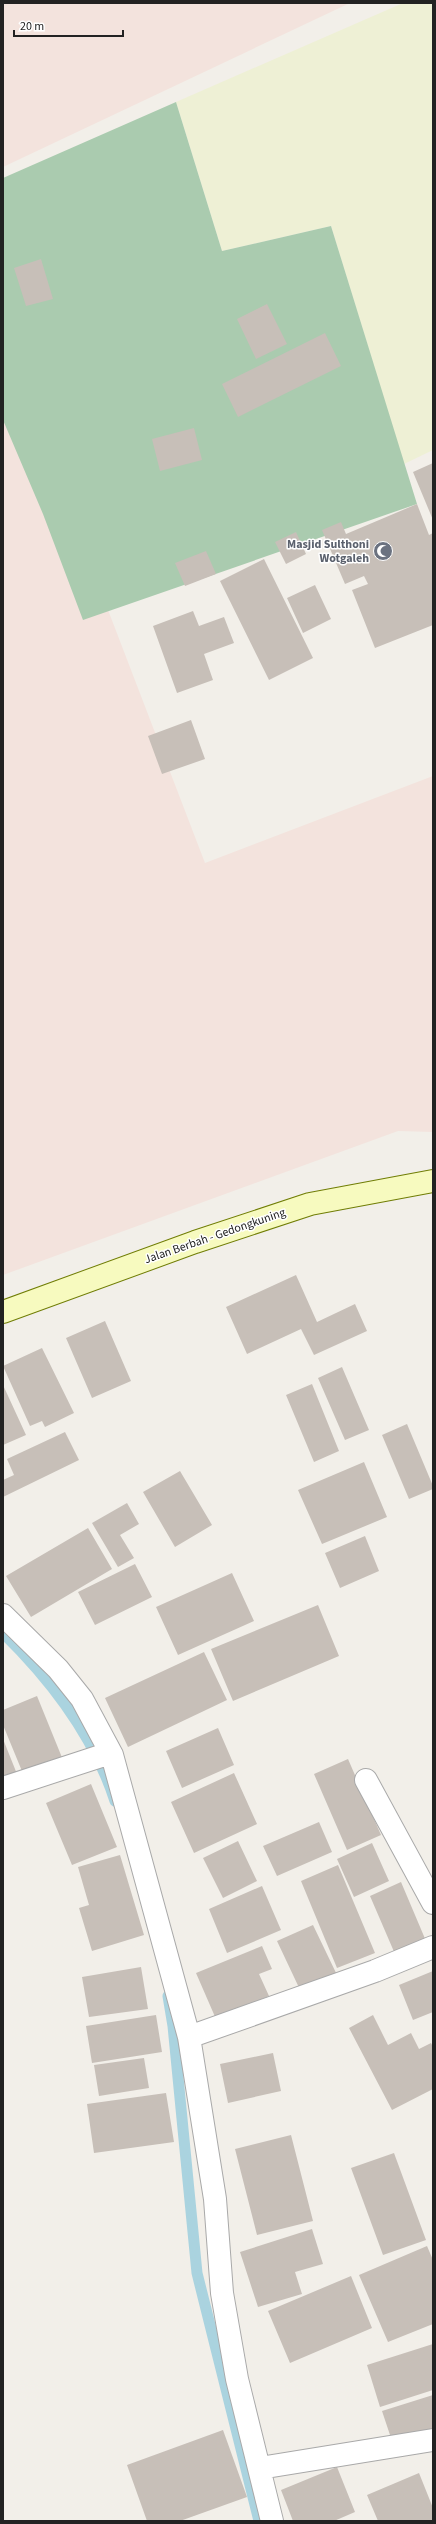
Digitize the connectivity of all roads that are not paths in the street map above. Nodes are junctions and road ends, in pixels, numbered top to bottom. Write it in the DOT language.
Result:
graph roads {
  1 [pos="433,1181"];
  2 [pos="3,1312"];
  3 [pos="3,1615"];
  4 [pos="106,1755"];
  5 [pos="366,1780"];
  6 [pos="3,1788"];
  7 [pos="433,1903"];
  8 [pos="433,1947"];
  9 [pos="189,2037"];
  10 [pos="433,2440"];
  11 [pos="260,2468"];
  12 [pos="272,2521"];
  1 -- 2 [label="main road, Jalan Berbah - Gedongkuning"];
  3 -- 4 [label="street"];
  4 -- 6 [label="street"];
  4 -- 9 [label="street"];
  5 -- 7 [label="street"];
  8 -- 9 [label="street"];
  9 -- 11 [label="street"];
  10 -- 11 [label="street"];
  11 -- 12 [label="street"];
}
